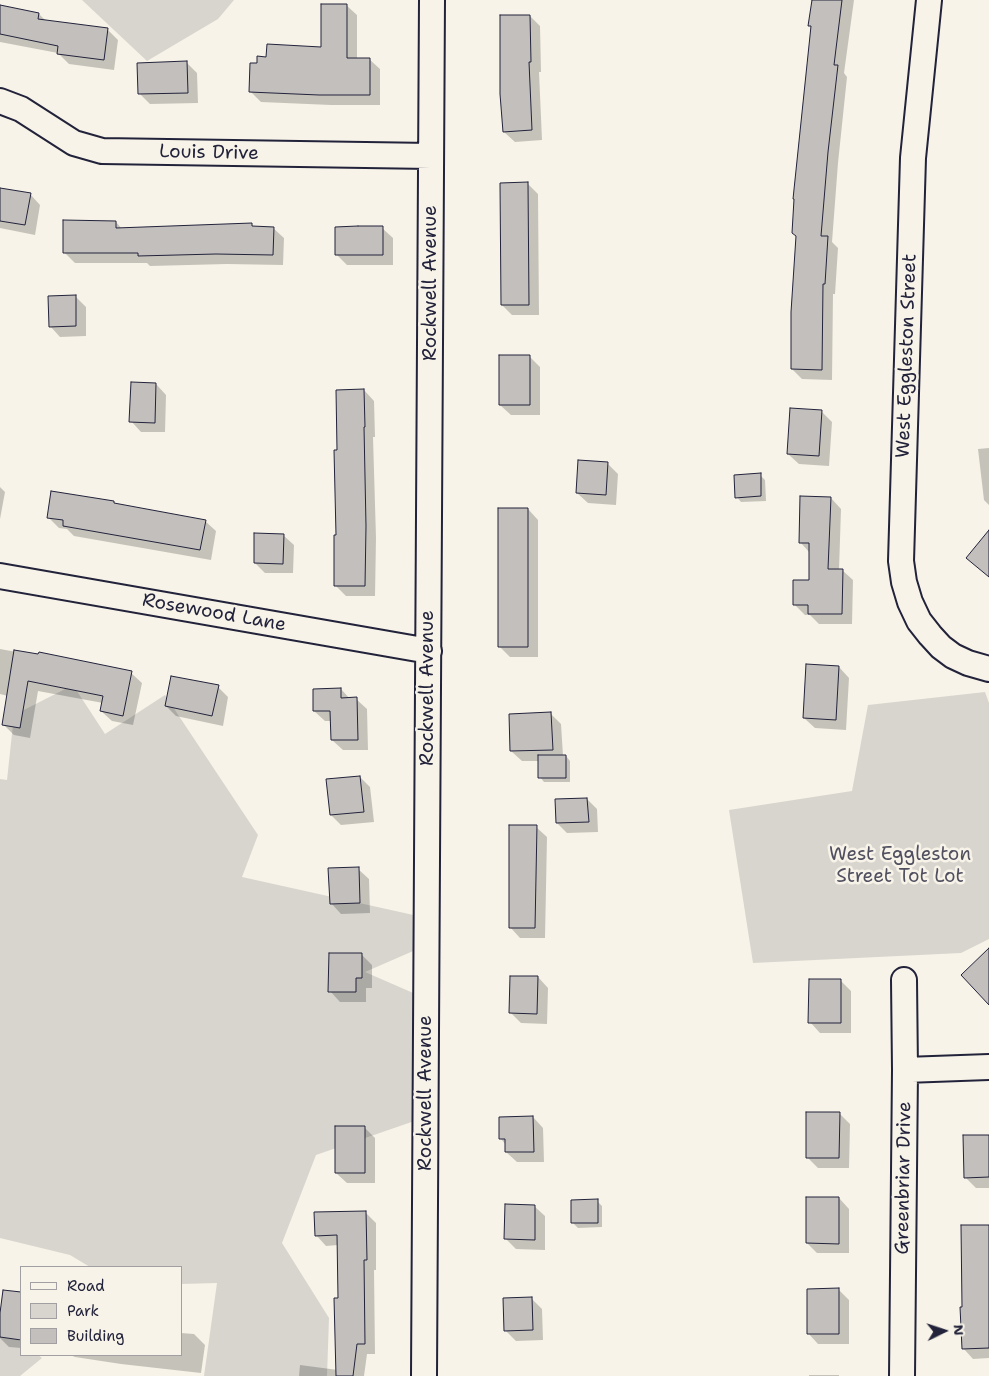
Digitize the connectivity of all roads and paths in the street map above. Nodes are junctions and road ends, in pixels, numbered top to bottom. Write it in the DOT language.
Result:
graph roads {
  1 [pos="432,0"];
  2 [pos="929,0"];
  3 [pos="0,101"];
  4 [pos="431,156"];
  5 [pos="0,576"];
  6 [pos="429,651"];
  7 [pos="989,669"];
  8 [pos="904,980"];
  9 [pos="989,1067"];
  10 [pos="905,1070"];
  11 [pos="424,1376"];
  12 [pos="902,1376"];
  1 -- 4 [label="street, Rockwell Avenue"];
  2 -- 7 [label="street, West Eggleston Street"];
  3 -- 4 [label="street, Louis Drive"];
  4 -- 6 [label="street, Rockwell Avenue"];
  5 -- 6 [label="street, Rosewood Lane"];
  6 -- 11 [label="street, Rockwell Avenue"];
  8 -- 10 [label="street, Greenbriar Drive"];
  9 -- 10 [label="street"];
  10 -- 12 [label="street, Greenbriar Drive"];
}
